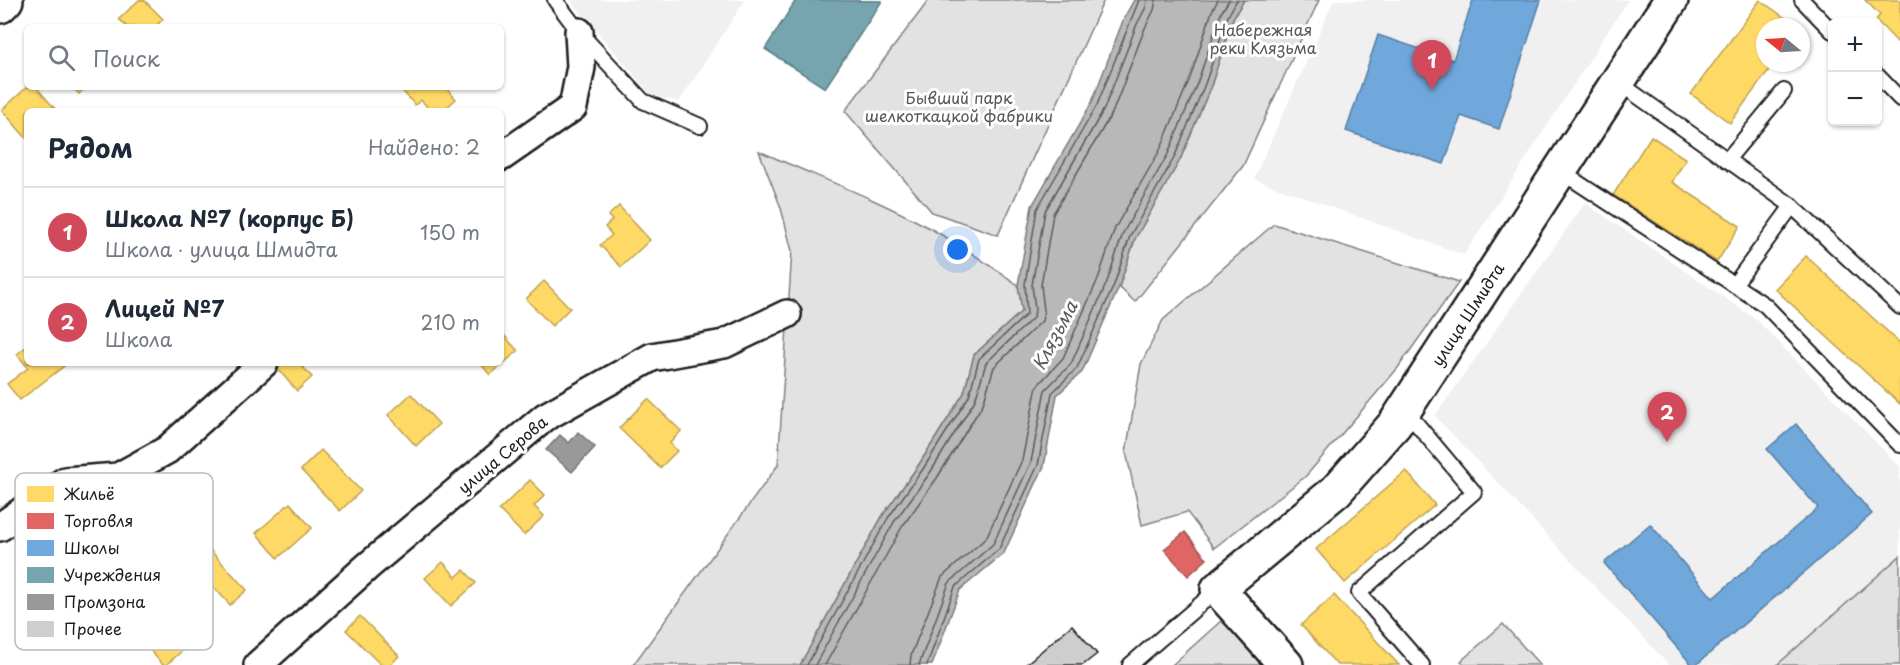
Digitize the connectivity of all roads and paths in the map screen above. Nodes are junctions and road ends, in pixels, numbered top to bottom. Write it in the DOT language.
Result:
graph roads {
  1 [pos="6,0"];
  2 [pos="555,0"];
  3 [pos="1671,0"];
  4 [pos="1802,0"];
  5 [pos="0,6"];
  6 [pos="1828,26"];
  7 [pos="579,32"];
  8 [pos="1882,79"];
  9 [pos="1618,82"];
  10 [pos="1897,90"];
  11 [pos="1784,91"];
  12 [pos="700,126"];
  13 [pos="504,155"];
  14 [pos="1727,160"];
  15 [pos="1560,171"];
  16 [pos="1792,206"];
  17 [pos="1734,285"];
  18 [pos="1900,307"];
  19 [pos="787,314"];
  20 [pos="261,366"];
  21 [pos="1405,410"];
  22 [pos="1900,445"];
  23 [pos="125,473"];
  24 [pos="15,516"];
  25 [pos="0,527"];
  26 [pos="1218,589"];
  27 [pos="258,665"];
  28 [pos="1130,665"];
  29 [pos="1286,665"];
  30 [pos="1422,665"];
  1 -- 5 [label="street"];
  2 -- 7 [label="lane"];
  3 -- 9 [label="street, улица Шмидта"];
  4 -- 6 [label="lane"];
  7 -- 12 [label="lane"];
  7 -- 13 [label="street"];
  8 -- 10 [label="lane"];
  9 -- 14 [label="lane"];
  9 -- 15 [label="street, улица Шмидта"];
  11 -- 14 [label="lane"];
  14 -- 16 [label="lane"];
  15 -- 17 [label="lane"];
  15 -- 21 [label="street, улица Шмидта"];
  16 -- 17 [label="lane"];
  16 -- 18 [label="lane"];
  17 -- 22 [label="lane"];
  19 -- 27 [label="street, улица Серова"];
  20 -- 23 [label="street"];
  21 -- 26 [label="street, улица Шмидта"];
  21 -- 30 [label="lane"];
  24 -- 25 [label="street"];
  26 -- 28 [label="lane"];
  26 -- 29 [label="street"];
}
